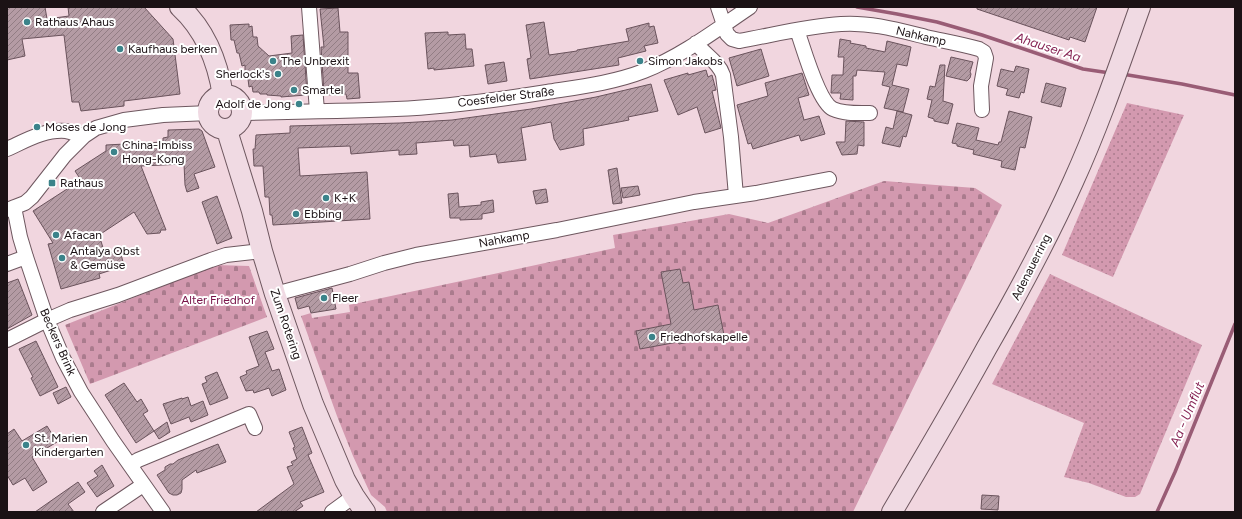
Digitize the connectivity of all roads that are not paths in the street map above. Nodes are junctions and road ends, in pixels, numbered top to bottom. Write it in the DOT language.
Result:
graph roads {
  1 [pos="180,7"];
  2 [pos="308,7"];
  3 [pos="718,7"];
  4 [pos="750,7"];
  5 [pos="1140,7"];
  6 [pos="724,24"];
  7 [pos="797,30"];
  8 [pos="696,43"];
  9 [pos="222,96"];
  10 [pos="982,110"];
  11 [pos="317,111"];
  12 [pos="209,113"];
  13 [pos="242,113"];
  14 [pos="870,113"];
  15 [pos="228,129"];
  16 [pos="84,136"];
  17 [pos="7,149"];
  18 [pos="829,178"];
  19 [pos="736,196"];
  20 [pos="11,209"];
  21 [pos="262,251"];
  22 [pos="26,257"];
  23 [pos="7,264"];
  24 [pos="275,294"];
  25 [pos="47,320"];
  26 [pos="7,340"];
  27 [pos="255,428"];
  28 [pos="130,465"];
  29 [pos="143,485"];
  30 [pos="359,504"];
  31 [pos="103,512"];
  32 [pos="163,512"];
  33 [pos="332,512"];
  34 [pos="892,512"];
  1 -- 9 [label="street"];
  2 -- 11 [label="street"];
  3 -- 6 [label="street, Nahkamp"];
  4 -- 6 [label="street, Coesfelder Straße"];
  5 -- 34 [label="street, Adenauerring"];
  6 -- 7 [label="street, Nahkamp"];
  6 -- 8 [label="street, Coesfelder Straße"];
  7 -- 10 [label="street, Nahkamp"];
  7 -- 14 [label="street"];
  8 -- 11 [label="street, Coesfelder Straße"];
  8 -- 19 [label="street"];
  9 -- 12 [label="street"];
  9 -- 13 [label="street"];
  11 -- 13 [label="street, Coesfelder Straße"];
  12 -- 15 [label="street"];
  12 -- 16 [label="street"];
  13 -- 15 [label="street"];
  15 -- 21 [label="street, Zum Rotering"];
  16 -- 17 [label="street"];
  16 -- 20 [label="street"];
  18 -- 19 [label="street, Nahkamp"];
  19 -- 24 [label="street, Nahkamp"];
  20 -- 22 [label="street, Beckers Brink"];
  21 -- 24 [label="street, Zum Rotering"];
  21 -- 25 [label="street"];
  22 -- 23 [label="street"];
  22 -- 25 [label="street, Beckers Brink"];
  24 -- 30 [label="street, Zum Rotering"];
  25 -- 26 [label="street"];
  25 -- 28 [label="street, Beckers Brink"];
  27 -- 28 [label="street"];
  28 -- 29 [label="street, Beckers Brink"];
  29 -- 31 [label="street"];
  29 -- 32 [label="street, Beckers Brink"];
  30 -- 33 [label="street"];
}
